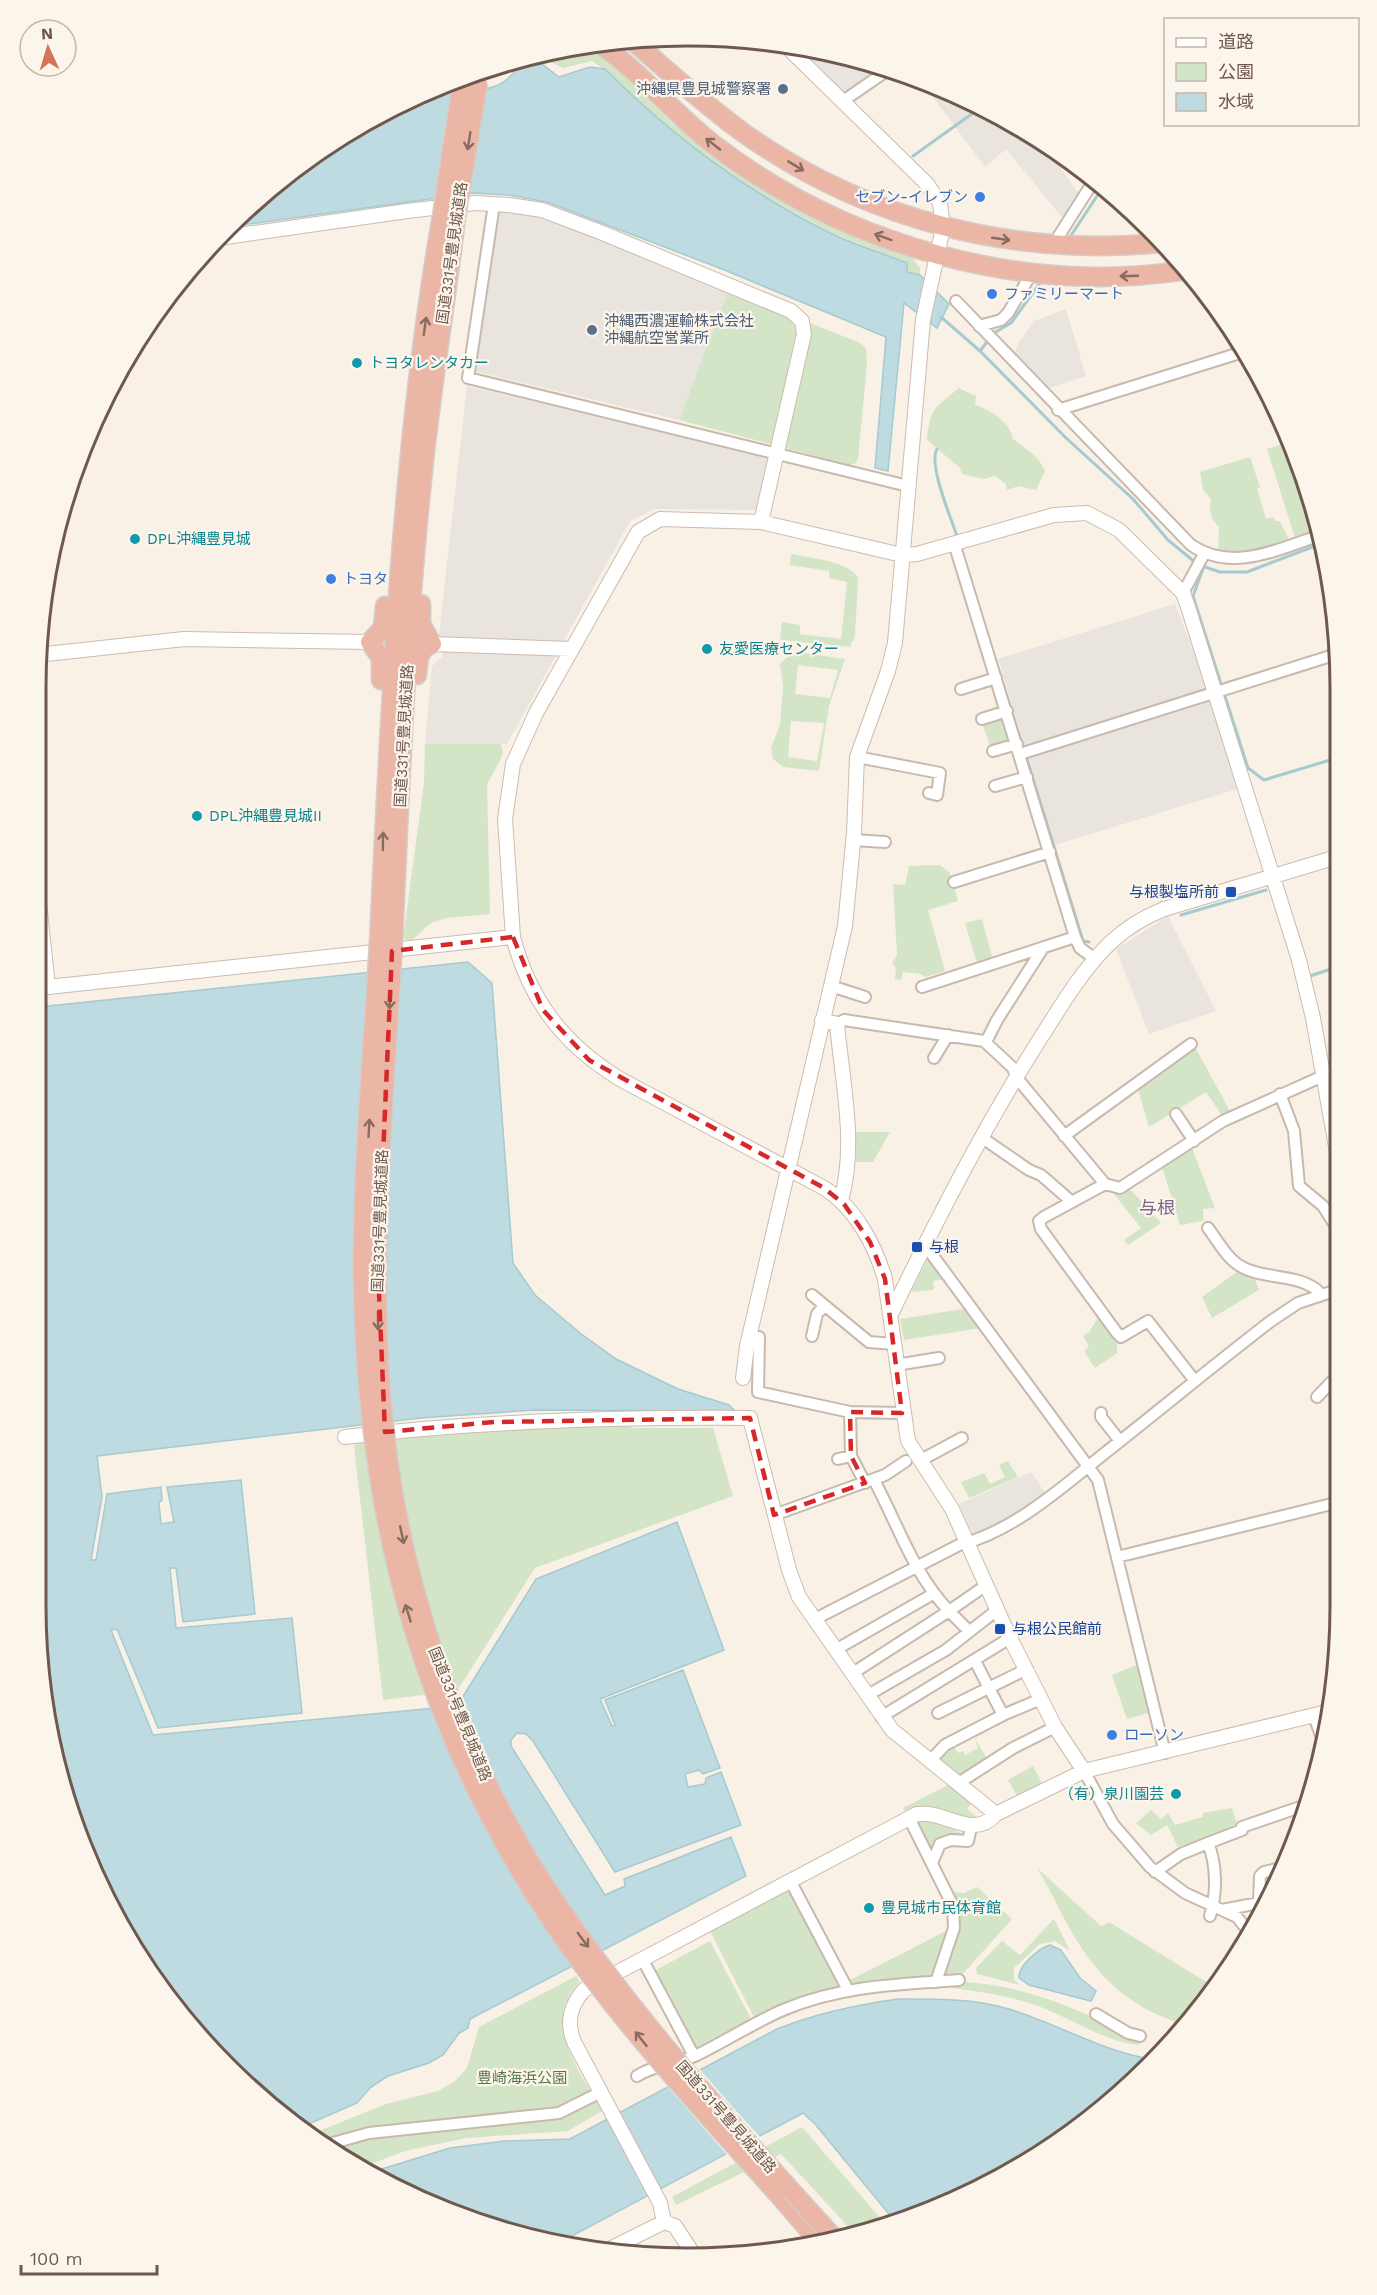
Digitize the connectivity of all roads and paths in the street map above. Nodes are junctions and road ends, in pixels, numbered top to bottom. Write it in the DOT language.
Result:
graph roads {
  1 [pos="641,49"];
  2 [pos="609,52"];
  3 [pos="796,56"];
  4 [pos="879,76"];
  5 [pos="470,85"];
  6 [pos="843,101"];
  7 [pos="1089,188"];
  8 [pos="494,204"];
  9 [pos="449,216"];
  10 [pos="943,228"];
  11 [pos="234,236"];
  12 [pos="1150,244"];
  13 [pos="1053,245"];
  14 [pos="939,254"];
  15 [pos="449,265"];
  16 [pos="1033,271"];
  17 [pos="1176,271"];
  18 [pos="957,301"];
  19 [pos="982,328"];
  20 [pos="1236,354"];
  21 [pos="1058,410"];
  22 [pos="777,454"];
  23 [pos="408,461"];
  24 [pos="908,486"];
  25 [pos="761,522"];
  26 [pos="1312,537"];
  27 [pos="954,543"];
  28 [pos="1204,554"];
  29 [pos="902,555"];
  30 [pos="1182,593"];
  31 [pos="370,642"];
  32 [pos="432,644"];
  33 [pos="572,649"];
  34 [pos="48,654"];
  35 [pos="1329,656"];
  36 [pos="996,678"];
  37 [pos="961,689"];
  38 [pos="1215,693"];
  39 [pos="1007,711"];
  40 [pos="982,719"];
  41 [pos="1018,749"];
  42 [pos="993,751"];
  43 [pos="857,757"];
  44 [pos="1027,777"];
  45 [pos="995,786"];
  46 [pos="929,794"];
  47 [pos="392,809"];
  48 [pos="853,840"];
  49 [pos="885,842"];
  50 [pos="1050,852"];
  51 [pos="1330,859"];
  52 [pos="1273,876"];
  53 [pos="954,882"];
  54 [pos="513,937"];
  55 [pos="1075,937"];
  56 [pos="386,942"];
  57 [pos="1043,948"];
  58 [pos="1095,959"];
  59 [pos="831,986"];
  60 [pos="46,987"];
  61 [pos="922,987"];
  62 [pos="865,997"];
  63 [pos="822,1020"];
  64 [pos="837,1024"];
  65 [pos="948,1035"];
  66 [pos="986,1042"];
  67 [pos="1191,1044"];
  68 [pos="934,1058"];
  69 [pos="1323,1076"];
  70 [pos="1016,1077"];
  71 [pos="1330,1089"];
  72 [pos="1326,1091"];
  73 [pos="1280,1094"];
  74 [pos="1330,1113"];
  75 [pos="1176,1114"];
  76 [pos="981,1137"];
  77 [pos="1064,1137"];
  78 [pos="1194,1140"];
  79 [pos="789,1169"];
  80 [pos="1105,1184"];
  81 [pos="841,1200"];
  82 [pos="1072,1202"];
  83 [pos="1330,1217"];
  84 [pos="1208,1228"];
  85 [pos="925,1245"];
  86 [pos="914,1268"];
  87 [pos="885,1279"];
  88 [pos="1330,1292"];
  89 [pos="1321,1294"];
  90 [pos="812,1295"];
  91 [pos="824,1306"];
  92 [pos="891,1314"];
  93 [pos="812,1336"];
  94 [pos="759,1337"];
  95 [pos="894,1344"];
  96 [pos="939,1358"];
  97 [pos="896,1365"];
  98 [pos="743,1378"];
  99 [pos="1196,1381"];
  100 [pos="1330,1383"];
  101 [pos="1317,1397"];
  102 [pos="850,1412"];
  103 [pos="902,1413"];
  104 [pos="1101,1413"];
  105 [pos="345,1437"];
  106 [pos="962,1438"];
  107 [pos="1120,1441"];
  108 [pos="851,1456"];
  109 [pos="837,1459"];
  110 [pos="921,1460"];
  111 [pos="906,1461"];
  112 [pos="1088,1466"];
  113 [pos="869,1481"];
  114 [pos="1330,1504"];
  115 [pos="774,1515"];
  116 [pos="968,1543"];
  117 [pos="1117,1557"];
  118 [pos="915,1568"];
  119 [pos="985,1586"];
  120 [pos="933,1594"];
  121 [pos="997,1610"];
  122 [pos="949,1611"];
  123 [pos="816,1623"];
  124 [pos="969,1631"];
  125 [pos="1010,1638"];
  126 [pos="837,1649"];
  127 [pos="975,1661"];
  128 [pos="1027,1669"];
  129 [pos="852,1673"];
  130 [pos="989,1687"];
  131 [pos="867,1695"];
  132 [pos="1041,1699"];
  133 [pos="938,1713"];
  134 [pos="1321,1714"];
  135 [pos="1003,1715"];
  136 [pos="881,1717"];
  137 [pos="1055,1727"];
  138 [pos="1165,1754"];
  139 [pos="930,1761"];
  140 [pos="1084,1772"];
  141 [pos="957,1784"];
  142 [pos="1298,1808"];
  143 [pos="996,1814"];
  144 [pos="912,1824"];
  145 [pos="970,1833"];
  146 [pos="1208,1843"];
  147 [pos="932,1863"];
  148 [pos="1274,1870"];
  149 [pos="1155,1872"];
  150 [pos="793,1886"];
  151 [pos="1259,1899"];
  152 [pos="1257,1903"];
  153 [pos="1215,1911"];
  154 [pos="1245,1926"];
  155 [pos="645,1964"];
  156 [pos="958,1980"];
  157 [pos="936,1982"];
  158 [pos="848,1990"];
  159 [pos="1095,2014"];
  160 [pos="1140,2036"];
  161 [pos="694,2056"];
  162 [pos="637,2076"];
  163 [pos="601,2092"];
  164 [pos="336,2142"];
  165 [pos="664,2222"];
  166 [pos="829,2233"];
  167 [pos="814,2236"];
  168 [pos="619,2244"];
  169 [pos="689,2248"];
  1 -- 10 [label="highway, one-way"];
  14 -- 2 [label="highway, one-way"];
  3 -- 6 [label="street"];
  4 -- 6 [label="street"];
  5 -- 9 [label="highway, 国道331号豊見城道路, bridge"];
  6 -- 10 [label="street"];
  7 -- 13 [label="street"];
  8 -- 11 [label="street"];
  8 -- 22 [label="street"];
  8 -- 22 [label="street"];
  9 -- 15 [label="highway, 国道331号豊見城道路"];
  23 -- 9 [label="highway, 国道331号豊見城道路, one-way"];
  10 -- 13 [label="highway, one-way"];
  10 -- 14 [label="street"];
  12 -- 13 [label="highway"];
  14 -- 16 [label="highway"];
  14 -- 24 [label="street"];
  15 -- 32 [label="highway"];
  15 -- 47 [label="highway, 国道331号豊見城道路"];
  17 -- 16 [label="highway, one-way"];
  16 -- 19 [label="street"];
  18 -- 19 [label="street"];
  19 -- 21 [label="street"];
  20 -- 21 [label="street"];
  21 -- 28 [label="street"];
  22 -- 24 [label="street"];
  22 -- 25 [label="street"];
  23 -- 31 [label="highway"];
  23 -- 47 [label="highway, 国道331号豊見城道路"];
  24 -- 29 [label="street"];
  25 -- 29 [label="street"];
  25 -- 33 [label="street"];
  26 -- 28 [label="street"];
  27 -- 29 [label="street"];
  27 -- 30 [label="street"];
  27 -- 36 [label="street"];
  28 -- 30 [label="street"];
  29 -- 43 [label="street"];
  30 -- 38 [label="street"];
  31 -- 34 [label="street"];
  31 -- 47 [label="highway"];
  32 -- 33 [label="street"];
  32 -- 47 [label="highway"];
  33 -- 54 [label="street"];
  35 -- 38 [label="street"];
  36 -- 37 [label="street"];
  36 -- 39 [label="street"];
  38 -- 41 [label="street"];
  38 -- 52 [label="street"];
  39 -- 40 [label="street"];
  39 -- 41 [label="street"];
  41 -- 42 [label="street"];
  41 -- 44 [label="street"];
  43 -- 46 [label="street"];
  43 -- 48 [label="street"];
  44 -- 45 [label="street"];
  44 -- 50 [label="street"];
  47 -- 56 [label="highway, 国道331号豊見城道路"];
  48 -- 49 [label="street"];
  48 -- 59 [label="street"];
  50 -- 53 [label="street"];
  50 -- 55 [label="street"];
  51 -- 52 [label="street"];
  52 -- 58 [label="street"];
  52 -- 69 [label="street"];
  54 -- 60 [label="street"];
  54 -- 79 [label="street"];
  55 -- 57 [label="street"];
  55 -- 58 [label="street"];
  56 -- 166 [label="highway, 国道331号豊見城道路, one-way, bridge"];
  167 -- 56 [label="highway, 国道331号豊見城道路, one-way, bridge"];
  57 -- 61 [label="street"];
  57 -- 66 [label="street"];
  58 -- 70 [label="street"];
  59 -- 62 [label="street"];
  59 -- 63 [label="street"];
  63 -- 64 [label="street"];
  63 -- 79 [label="street"];
  64 -- 65 [label="street"];
  64 -- 81 [label="street"];
  65 -- 66 [label="street"];
  65 -- 68 [label="street"];
  66 -- 70 [label="street"];
  67 -- 77 [label="street"];
  69 -- 72 [label="street"];
  69 -- 73 [label="street"];
  70 -- 76 [label="street"];
  70 -- 77 [label="street"];
  71 -- 72 [label="street"];
  72 -- 74 [label="street"];
  73 -- 78 [label="street"];
  73 -- 83 [label="street"];
  75 -- 78 [label="street"];
  76 -- 82 [label="street"];
  76 -- 85 [label="street"];
  77 -- 80 [label="street"];
  78 -- 80 [label="street"];
  79 -- 81 [label="street"];
  79 -- 98 [label="street"];
  80 -- 82 [label="street"];
  81 -- 87 [label="street"];
  82 -- 99 [label="street"];
  84 -- 89 [label="street"];
  85 -- 86 [label="street"];
  85 -- 112 [label="street"];
  86 -- 87 [label="street"];
  86 -- 92 [label="street"];
  87 -- 92 [label="street"];
  88 -- 89 [label="street"];
  89 -- 99 [label="street"];
  90 -- 91 [label="street"];
  91 -- 93 [label="street"];
  91 -- 95 [label="street"];
  92 -- 95 [label="street"];
  94 -- 102 [label="street"];
  95 -- 97 [label="street"];
  96 -- 97 [label="street"];
  97 -- 103 [label="street"];
  99 -- 107 [label="street"];
  100 -- 101 [label="street"];
  102 -- 103 [label="street"];
  102 -- 108 [label="street"];
  103 -- 110 [label="street"];
  104 -- 107 [label="street"];
  105 -- 115 [label="street"];
  106 -- 110 [label="street"];
  107 -- 112 [label="street"];
  108 -- 109 [label="street"];
  108 -- 113 [label="street"];
  110 -- 116 [label="street"];
  111 -- 113 [label="street"];
  112 -- 116 [label="street"];
  112 -- 117 [label="street"];
  113 -- 115 [label="street"];
  113 -- 118 [label="street"];
  114 -- 117 [label="street"];
  115 -- 123 [label="street"];
  116 -- 118 [label="street"];
  116 -- 119 [label="street"];
  117 -- 138 [label="street"];
  118 -- 120 [label="street"];
  118 -- 123 [label="street"];
  119 -- 121 [label="street"];
  119 -- 122 [label="street"];
  120 -- 122 [label="street"];
  120 -- 126 [label="street"];
  121 -- 124 [label="street"];
  121 -- 125 [label="street"];
  122 -- 124 [label="street"];
  122 -- 129 [label="street"];
  123 -- 126 [label="street"];
  124 -- 131 [label="street"];
  125 -- 127 [label="street"];
  125 -- 128 [label="street"];
  126 -- 129 [label="street"];
  127 -- 130 [label="street"];
  127 -- 136 [label="street"];
  128 -- 130 [label="street"];
  128 -- 132 [label="street"];
  129 -- 131 [label="street"];
  130 -- 133 [label="street"];
  130 -- 135 [label="street"];
  131 -- 136 [label="street"];
  132 -- 135 [label="street"];
  132 -- 137 [label="street"];
  134 -- 138 [label="street"];
  135 -- 139 [label="street"];
  136 -- 139 [label="street"];
  137 -- 140 [label="street"];
  137 -- 141 [label="street"];
  138 -- 140 [label="street"];
  139 -- 141 [label="street"];
  140 -- 143 [label="street"];
  140 -- 149 [label="street"];
  141 -- 143 [label="street"];
  142 -- 146 [label="street"];
  143 -- 163 [label="street"];
  144 -- 147 [label="street"];
  145 -- 147 [label="street"];
  146 -- 149 [label="street"];
  146 -- 153 [label="street"];
  147 -- 157 [label="street"];
  148 -- 151 [label="street"];
  149 -- 153 [label="street"];
  150 -- 158 [label="street"];
  152 -- 153 [label="street"];
  153 -- 154 [label="street"];
  155 -- 161 [label="street"];
  156 -- 157 [label="street"];
  157 -- 158 [label="street"];
  158 -- 161 [label="street"];
  159 -- 160 [label="street"];
  161 -- 162 [label="street"];
  163 -- 164 [label="street"];
  163 -- 165 [label="street"];
  165 -- 168 [label="street"];
  165 -- 169 [label="street"];
}
